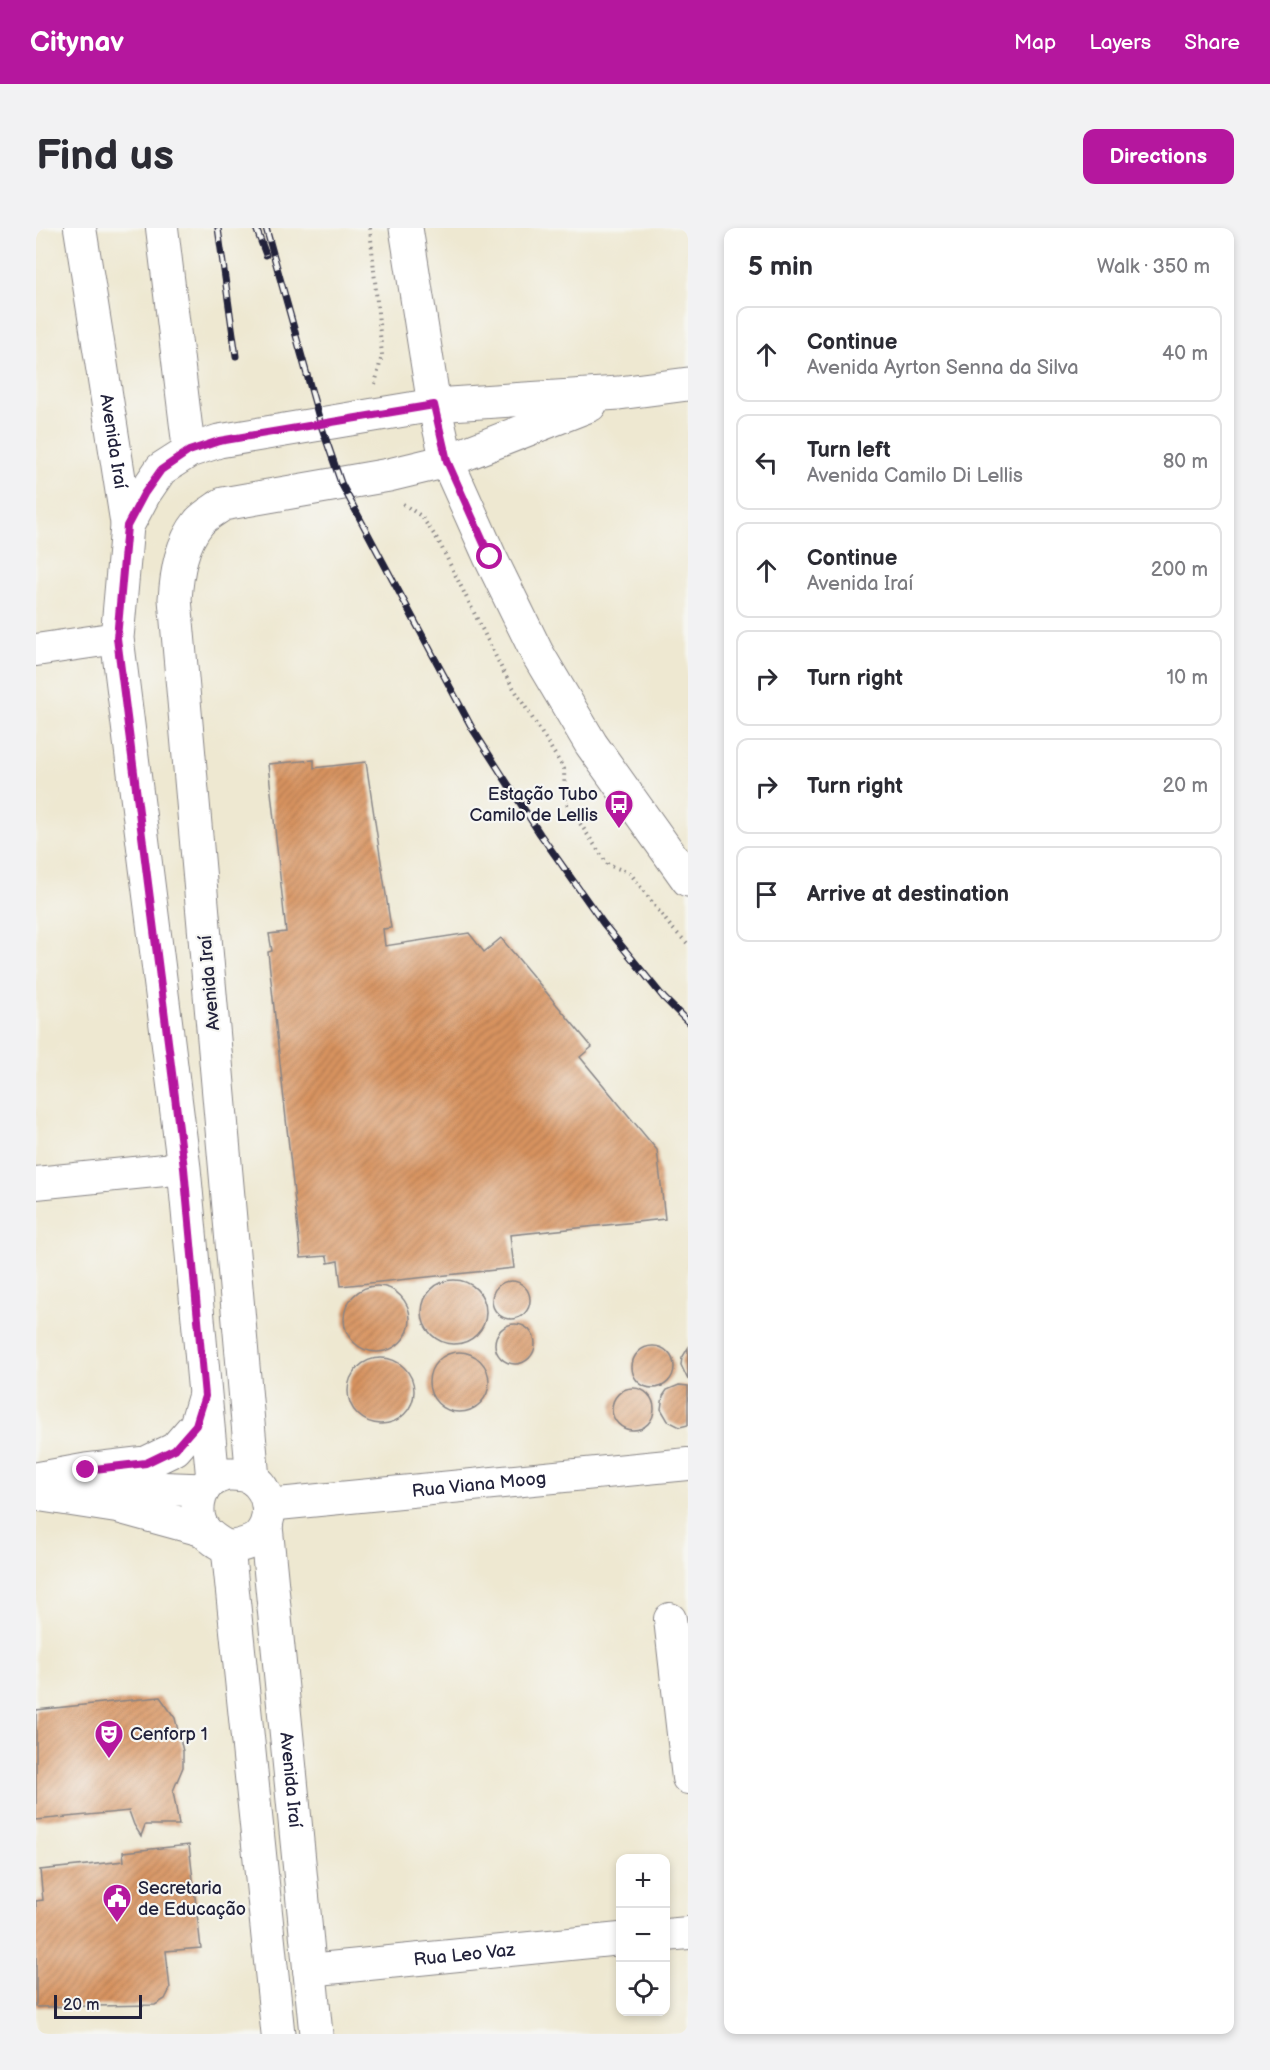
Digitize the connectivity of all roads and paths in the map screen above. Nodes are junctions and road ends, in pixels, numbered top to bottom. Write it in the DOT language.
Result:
graph roads {
  1 [pos="80,228"];
  2 [pos="162,228"];
  3 [pos="370,228"];
  4 [pos="406,228"];
  5 [pos="688,384"];
  6 [pos="374,387"];
  7 [pos="619,393"];
  8 [pos="434,405"];
  9 [pos="189,451"];
  10 [pos="447,461"];
  11 [pos="401,502"];
  12 [pos="127,526"];
  13 [pos="117,638"];
  14 [pos="36,650"];
  15 [pos="688,880"];
  16 [pos="688,944"];
  17 [pos="184,1168"];
  18 [pos="36,1183"];
  19 [pos="205,1396"];
  20 [pos="688,1464"];
  21 [pos="36,1479"];
  22 [pos="208,1485"];
  23 [pos="36,1487"];
  24 [pos="36,1494"];
  25 [pos="262,1503"];
  26 [pos="216,1539"];
  27 [pos="670,1619"];
  28 [pos="688,1778"];
  29 [pos="688,1933"];
  30 [pos="670,1935"];
  31 [pos="616,1940"];
  32 [pos="309,1970"];
  33 [pos="278,2034"];
  34 [pos="316,2034"];
  1 -- 12 [label="street, Avenida Iraí"];
  2 -- 9 [label="street"];
  3 -- 6 [label="path"];
  4 -- 8 [label="main road"];
  5 -- 7 [label="main road"];
  7 -- 8 [label="main road"];
  7 -- 10 [label="main road"];
  8 -- 9 [label="main road"];
  8 -- 10 [label="main road"];
  9 -- 12 [label="main road"];
  10 -- 15 [label="main road"];
  10 -- 25 [label="main road, Avenida Iraí"];
  11 -- 16 [label="path"];
  12 -- 13 [label="main road, Avenida Iraí"];
  13 -- 14 [label="street"];
  13 -- 17 [label="main road, Avenida Iraí"];
  17 -- 18 [label="street"];
  17 -- 19 [label="main road, Avenida Iraí"];
  19 -- 21 [label="main road"];
  19 -- 22 [label="main road, Avenida Iraí"];
  20 -- 25 [label="street, Rua Viana Moog"];
  22 -- 23 [label="main road"];
  22 -- 25 [label="main road"];
  22 -- 26 [label="main road"];
  24 -- 26 [label="main road"];
  25 -- 26 [label="main road"];
  25 -- 32 [label="main road, Avenida Iraí"];
  26 -- 33 [label="main road"];
  27 -- 28 [label="street"];
  29 -- 30 [label="street"];
  31 -- 32 [label="street, Rua Leo Vaz"];
  32 -- 34 [label="main road, Avenida Iraí"];
}
